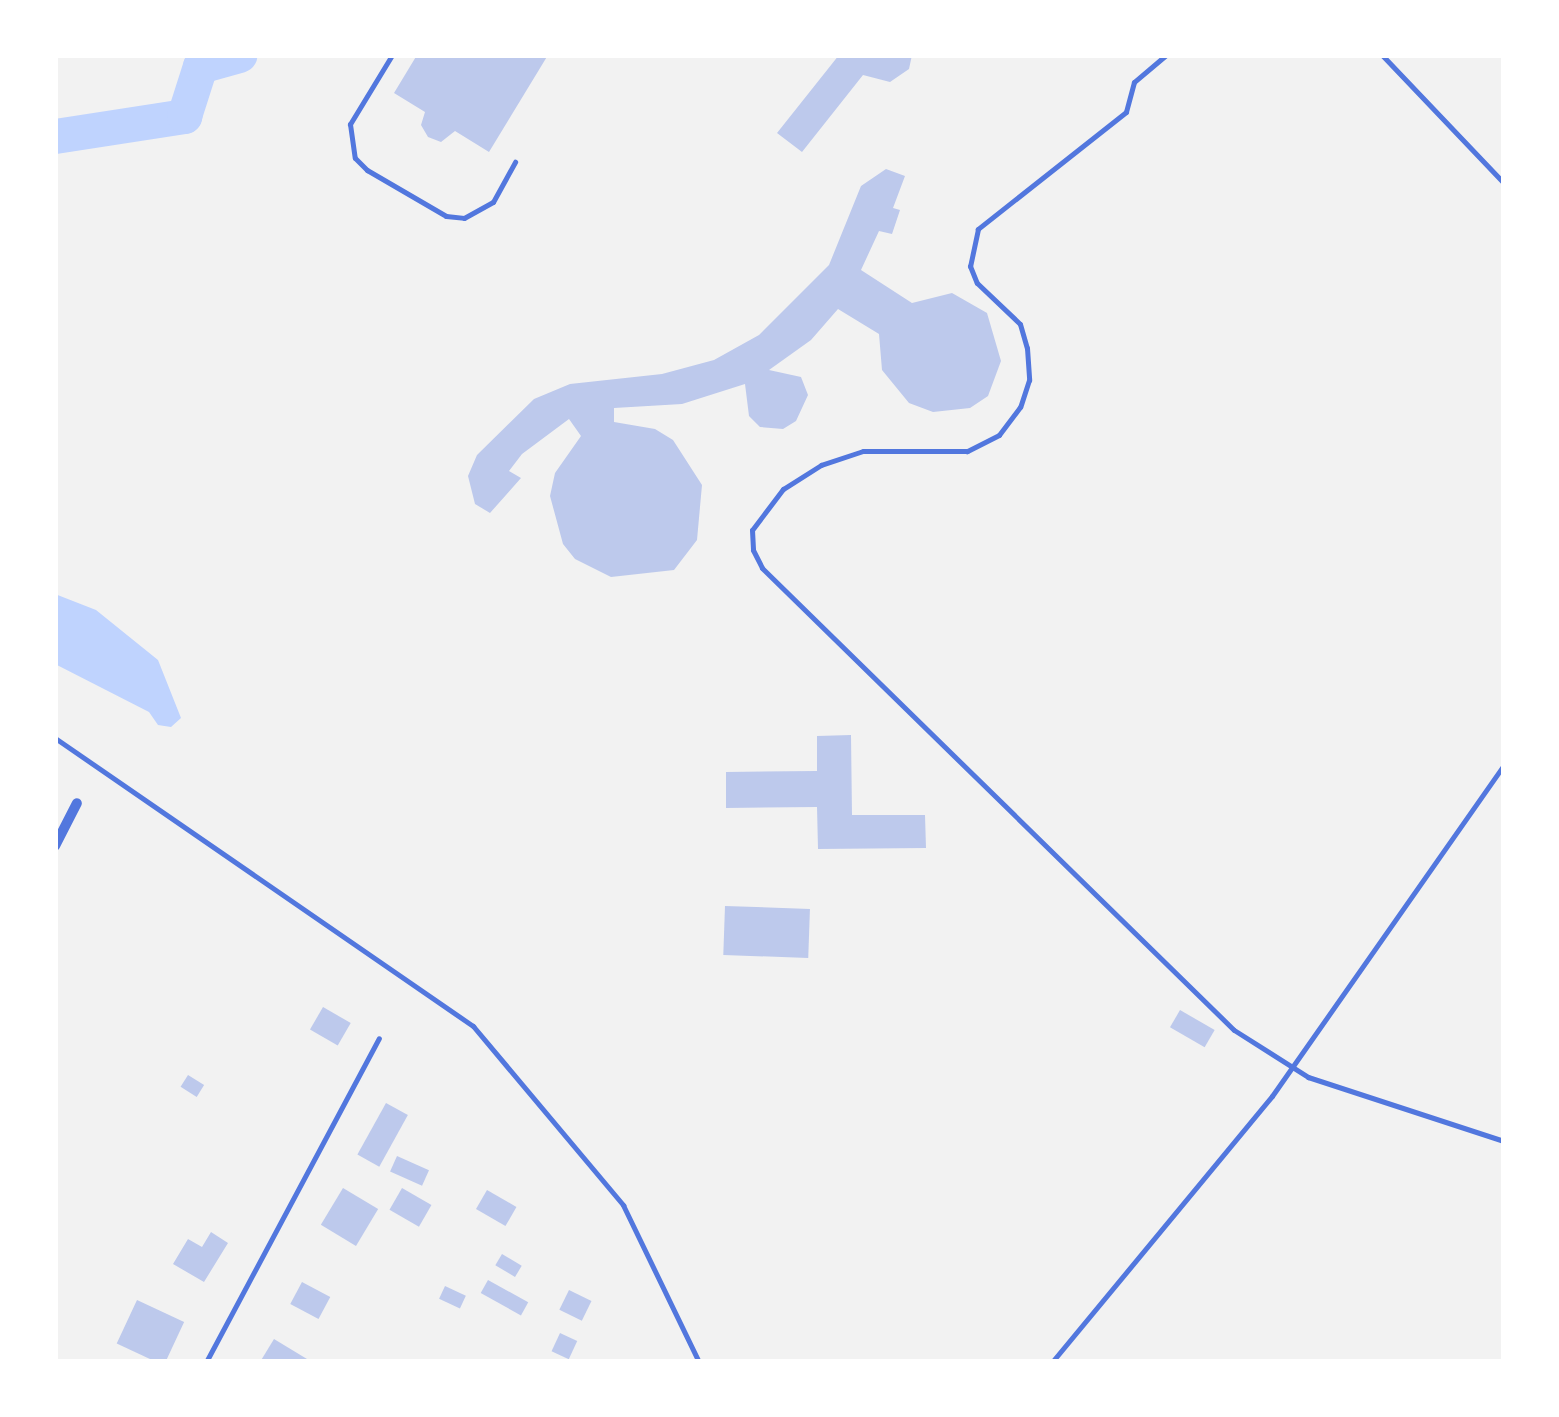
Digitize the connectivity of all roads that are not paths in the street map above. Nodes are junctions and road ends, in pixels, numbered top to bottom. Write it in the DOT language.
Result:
graph roads {
  1 [pos="392,55"];
  2 [pos="1166,55"];
  3 [pos="1382,55"];
  4 [pos="516,162"];
  5 [pos="1504,183"];
  6 [pos="55,738"];
  7 [pos="1504,765"];
  8 [pos="77,803"];
  9 [pos="55,846"];
  10 [pos="379,1038"];
  11 [pos="1292,1068"];
  12 [pos="1504,1141"];
  13 [pos="206,1362"];
  14 [pos="700,1362"];
  15 [pos="1052,1362"];
  1 -- 4 [label="lane"];
  2 -- 11 [label="lane"];
  3 -- 5 [label="lane"];
  6 -- 14 [label="lane"];
  7 -- 11 [label="lane"];
  8 -- 9 [label="street"];
  10 -- 13 [label="lane"];
  11 -- 12 [label="lane"];
  11 -- 15 [label="lane"];
}
